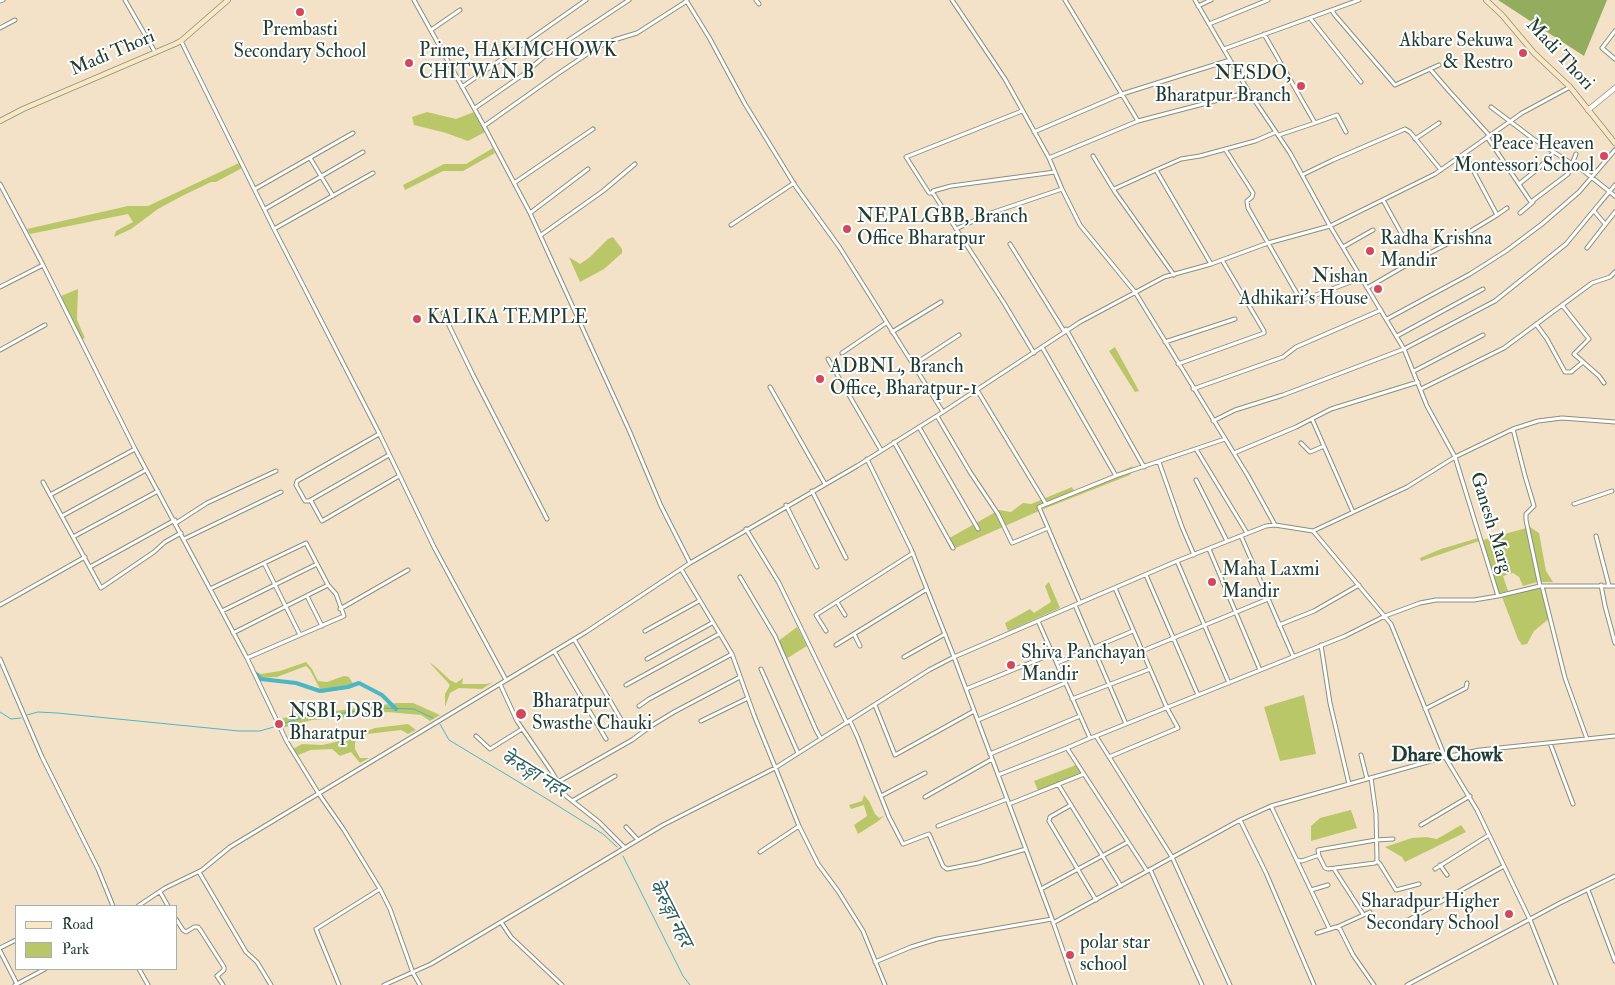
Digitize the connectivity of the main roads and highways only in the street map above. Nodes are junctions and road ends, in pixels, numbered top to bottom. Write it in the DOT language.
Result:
graph roads {
  1 [pos="228,0"];
  2 [pos="1486,0"];
  3 [pos="0,121"];
  4 [pos="1615,143"];
  1 -- 3 [label="main road, Madi Thori"];
  2 -- 4 [label="main road, Madi Thori"];
}
